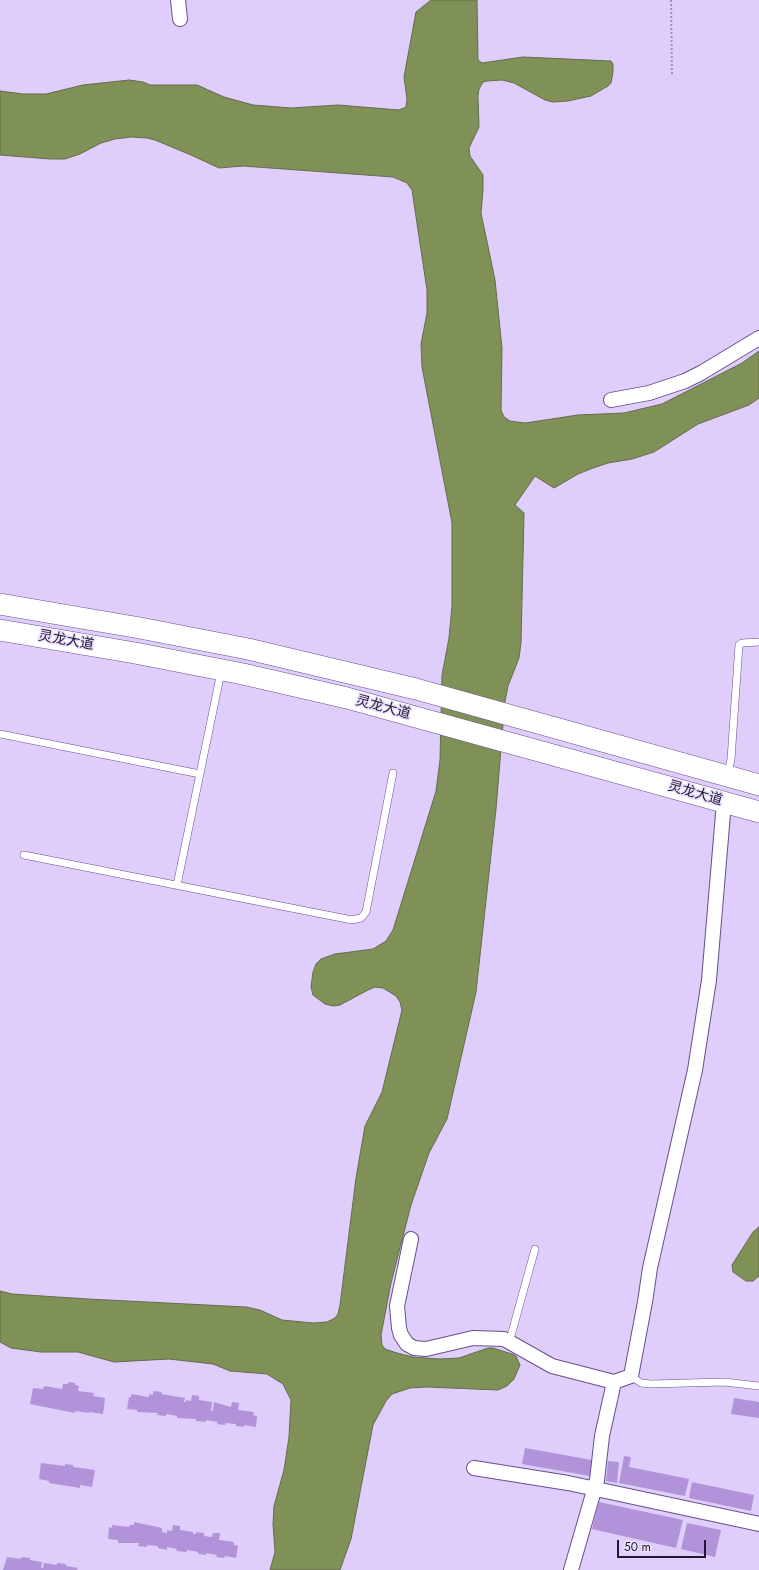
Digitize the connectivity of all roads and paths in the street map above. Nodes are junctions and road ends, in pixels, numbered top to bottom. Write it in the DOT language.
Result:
graph roads {
  1 [pos="178,0"];
  2 [pos="672,0"];
  3 [pos="180,19"];
  4 [pos="672,74"];
  5 [pos="759,338"];
  6 [pos="611,400"];
  7 [pos="0,604"];
  8 [pos="0,630"];
  9 [pos="759,642"];
  10 [pos="221,670"];
  11 [pos="0,734"];
  12 [pos="393,773"];
  13 [pos="200,774"];
  14 [pos="727,776"];
  15 [pos="759,785"];
  16 [pos="724,802"];
  17 [pos="759,812"];
  18 [pos="24,855"];
  19 [pos="177,885"];
  20 [pos="411,1239"];
  21 [pos="535,1249"];
  22 [pos="509,1343"];
  23 [pos="630,1376"];
  24 [pos="614,1382"];
  25 [pos="759,1386"];
  26 [pos="474,1468"];
  27 [pos="594,1489"];
  28 [pos="759,1524"];
  29 [pos="571,1570"];
  1 -- 3 [label="street"];
  2 -- 4 [label="path"];
  5 -- 6 [label="street"];
  7 -- 14 [label="main road, 灵龙大道"];
  8 -- 10 [label="main road, 灵龙大道"];
  9 -- 14 [label="lane"];
  10 -- 13 [label="lane"];
  10 -- 16 [label="main road, 灵龙大道"];
  11 -- 13 [label="lane"];
  12 -- 19 [label="lane"];
  13 -- 19 [label="lane"];
  14 -- 15 [label="main road, 灵龙大道"];
  16 -- 17 [label="main road, 灵龙大道"];
  16 -- 23 [label="street"];
  18 -- 19 [label="lane"];
  20 -- 22 [label="street"];
  21 -- 22 [label="lane"];
  22 -- 24 [label="street"];
  23 -- 24 [label="street"];
  23 -- 25 [label="lane"];
  24 -- 27 [label="street"];
  26 -- 27 [label="street"];
  27 -- 28 [label="street"];
  27 -- 29 [label="street"];
}
